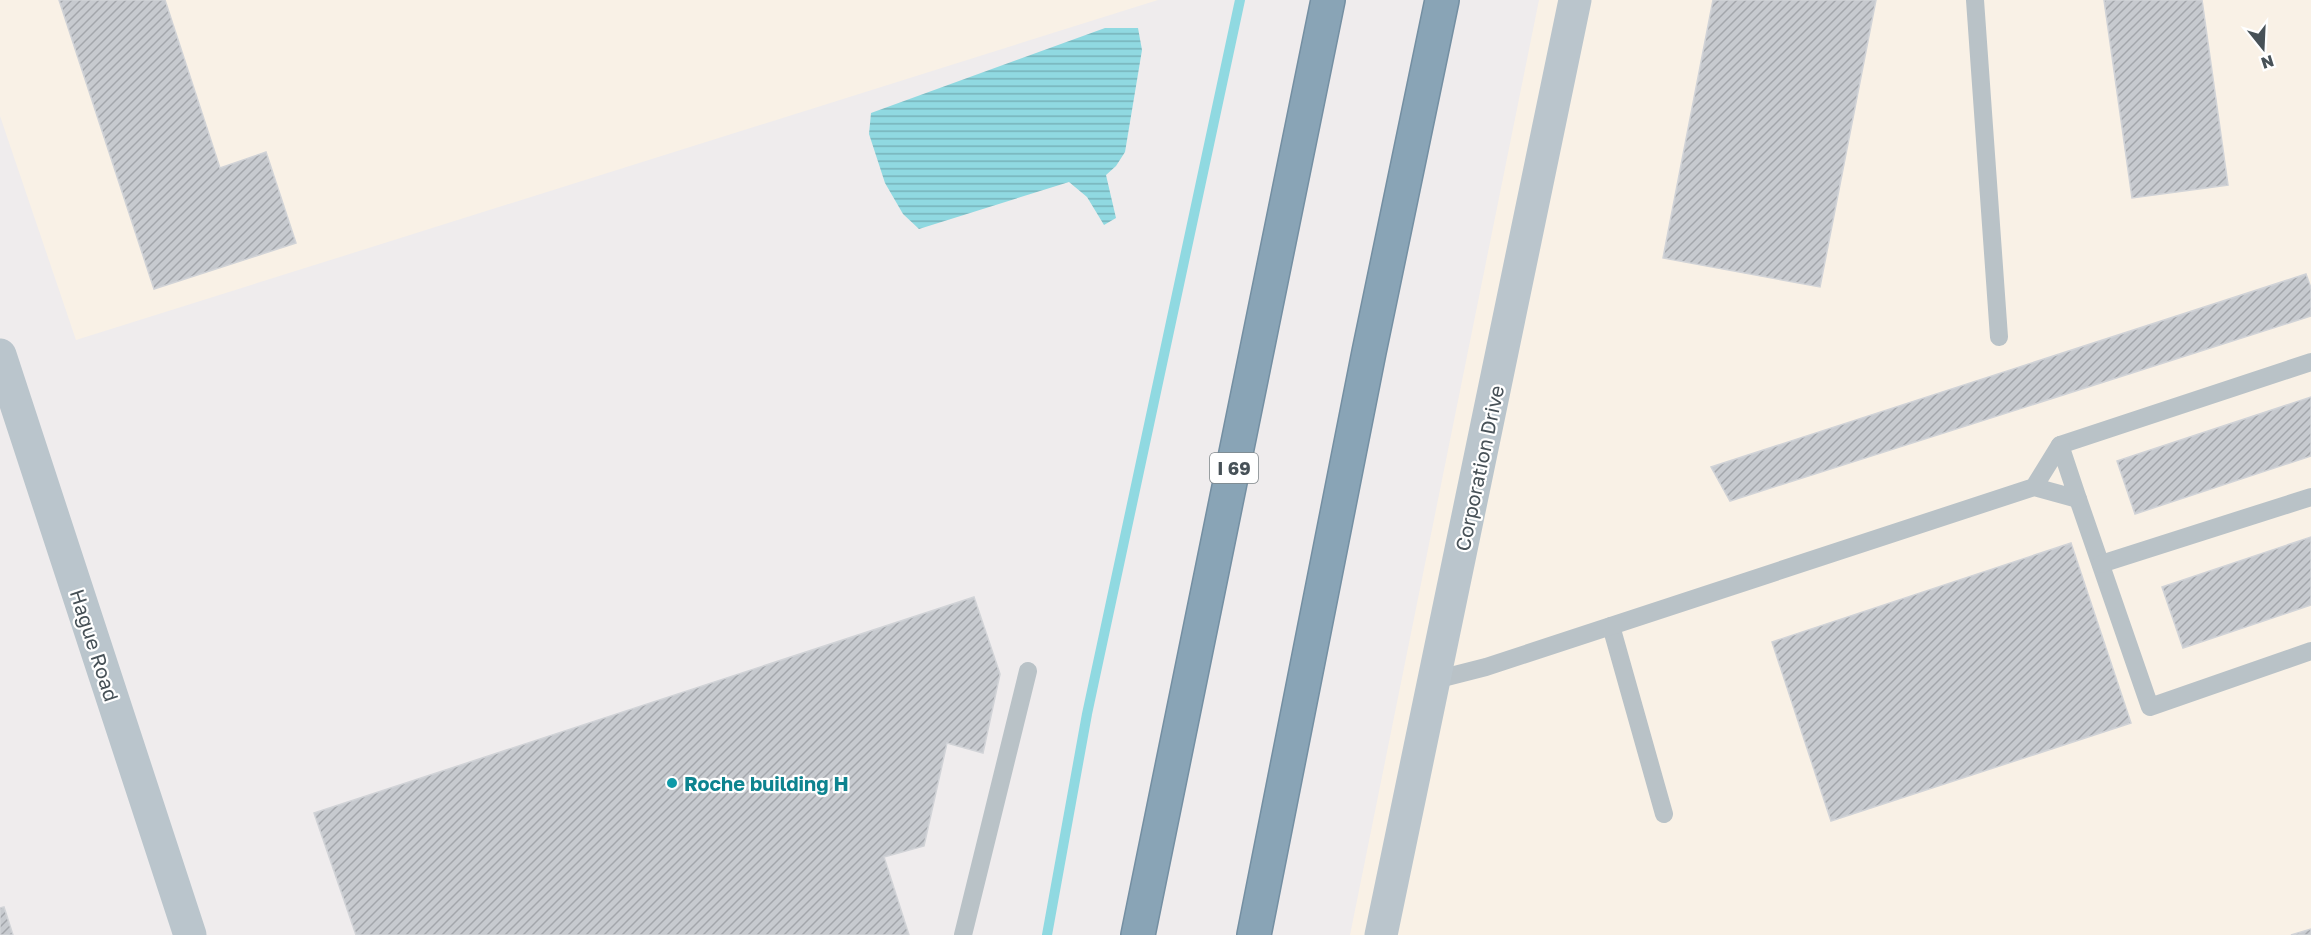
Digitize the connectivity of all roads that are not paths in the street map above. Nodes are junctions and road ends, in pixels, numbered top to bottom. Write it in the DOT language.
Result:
graph roads {
  1 [pos="1328,0"];
  2 [pos="1442,0"];
  3 [pos="1575,0"];
  4 [pos="1975,0"];
  5 [pos="1999,337"];
  6 [pos="0,355"];
  7 [pos="2311,362"];
  8 [pos="2060,445"];
  9 [pos="2034,487"];
  10 [pos="2311,497"];
  11 [pos="2078,499"];
  12 [pos="2101,564"];
  13 [pos="1611,626"];
  14 [pos="2311,651"];
  15 [pos="1028,671"];
  16 [pos="1435,680"];
  17 [pos="1664,814"];
  18 [pos="190,935"];
  19 [pos="963,935"];
  20 [pos="1138,935"];
  21 [pos="1254,935"];
  22 [pos="1381,935"];
  1 -- 20 [label="highway, I 69"];
  2 -- 21 [label="highway"];
  3 -- 16 [label="street, Corporation Drive"];
  4 -- 5 [label="lane"];
  6 -- 18 [label="street, Hague Road"];
  7 -- 8 [label="lane"];
  8 -- 9 [label="lane"];
  8 -- 11 [label="lane"];
  9 -- 11 [label="lane"];
  9 -- 13 [label="lane"];
  10 -- 12 [label="lane"];
  11 -- 12 [label="lane"];
  12 -- 14 [label="lane"];
  13 -- 16 [label="lane"];
  13 -- 17 [label="lane"];
  15 -- 19 [label="lane"];
  16 -- 22 [label="street, Corporation Drive"];
}
